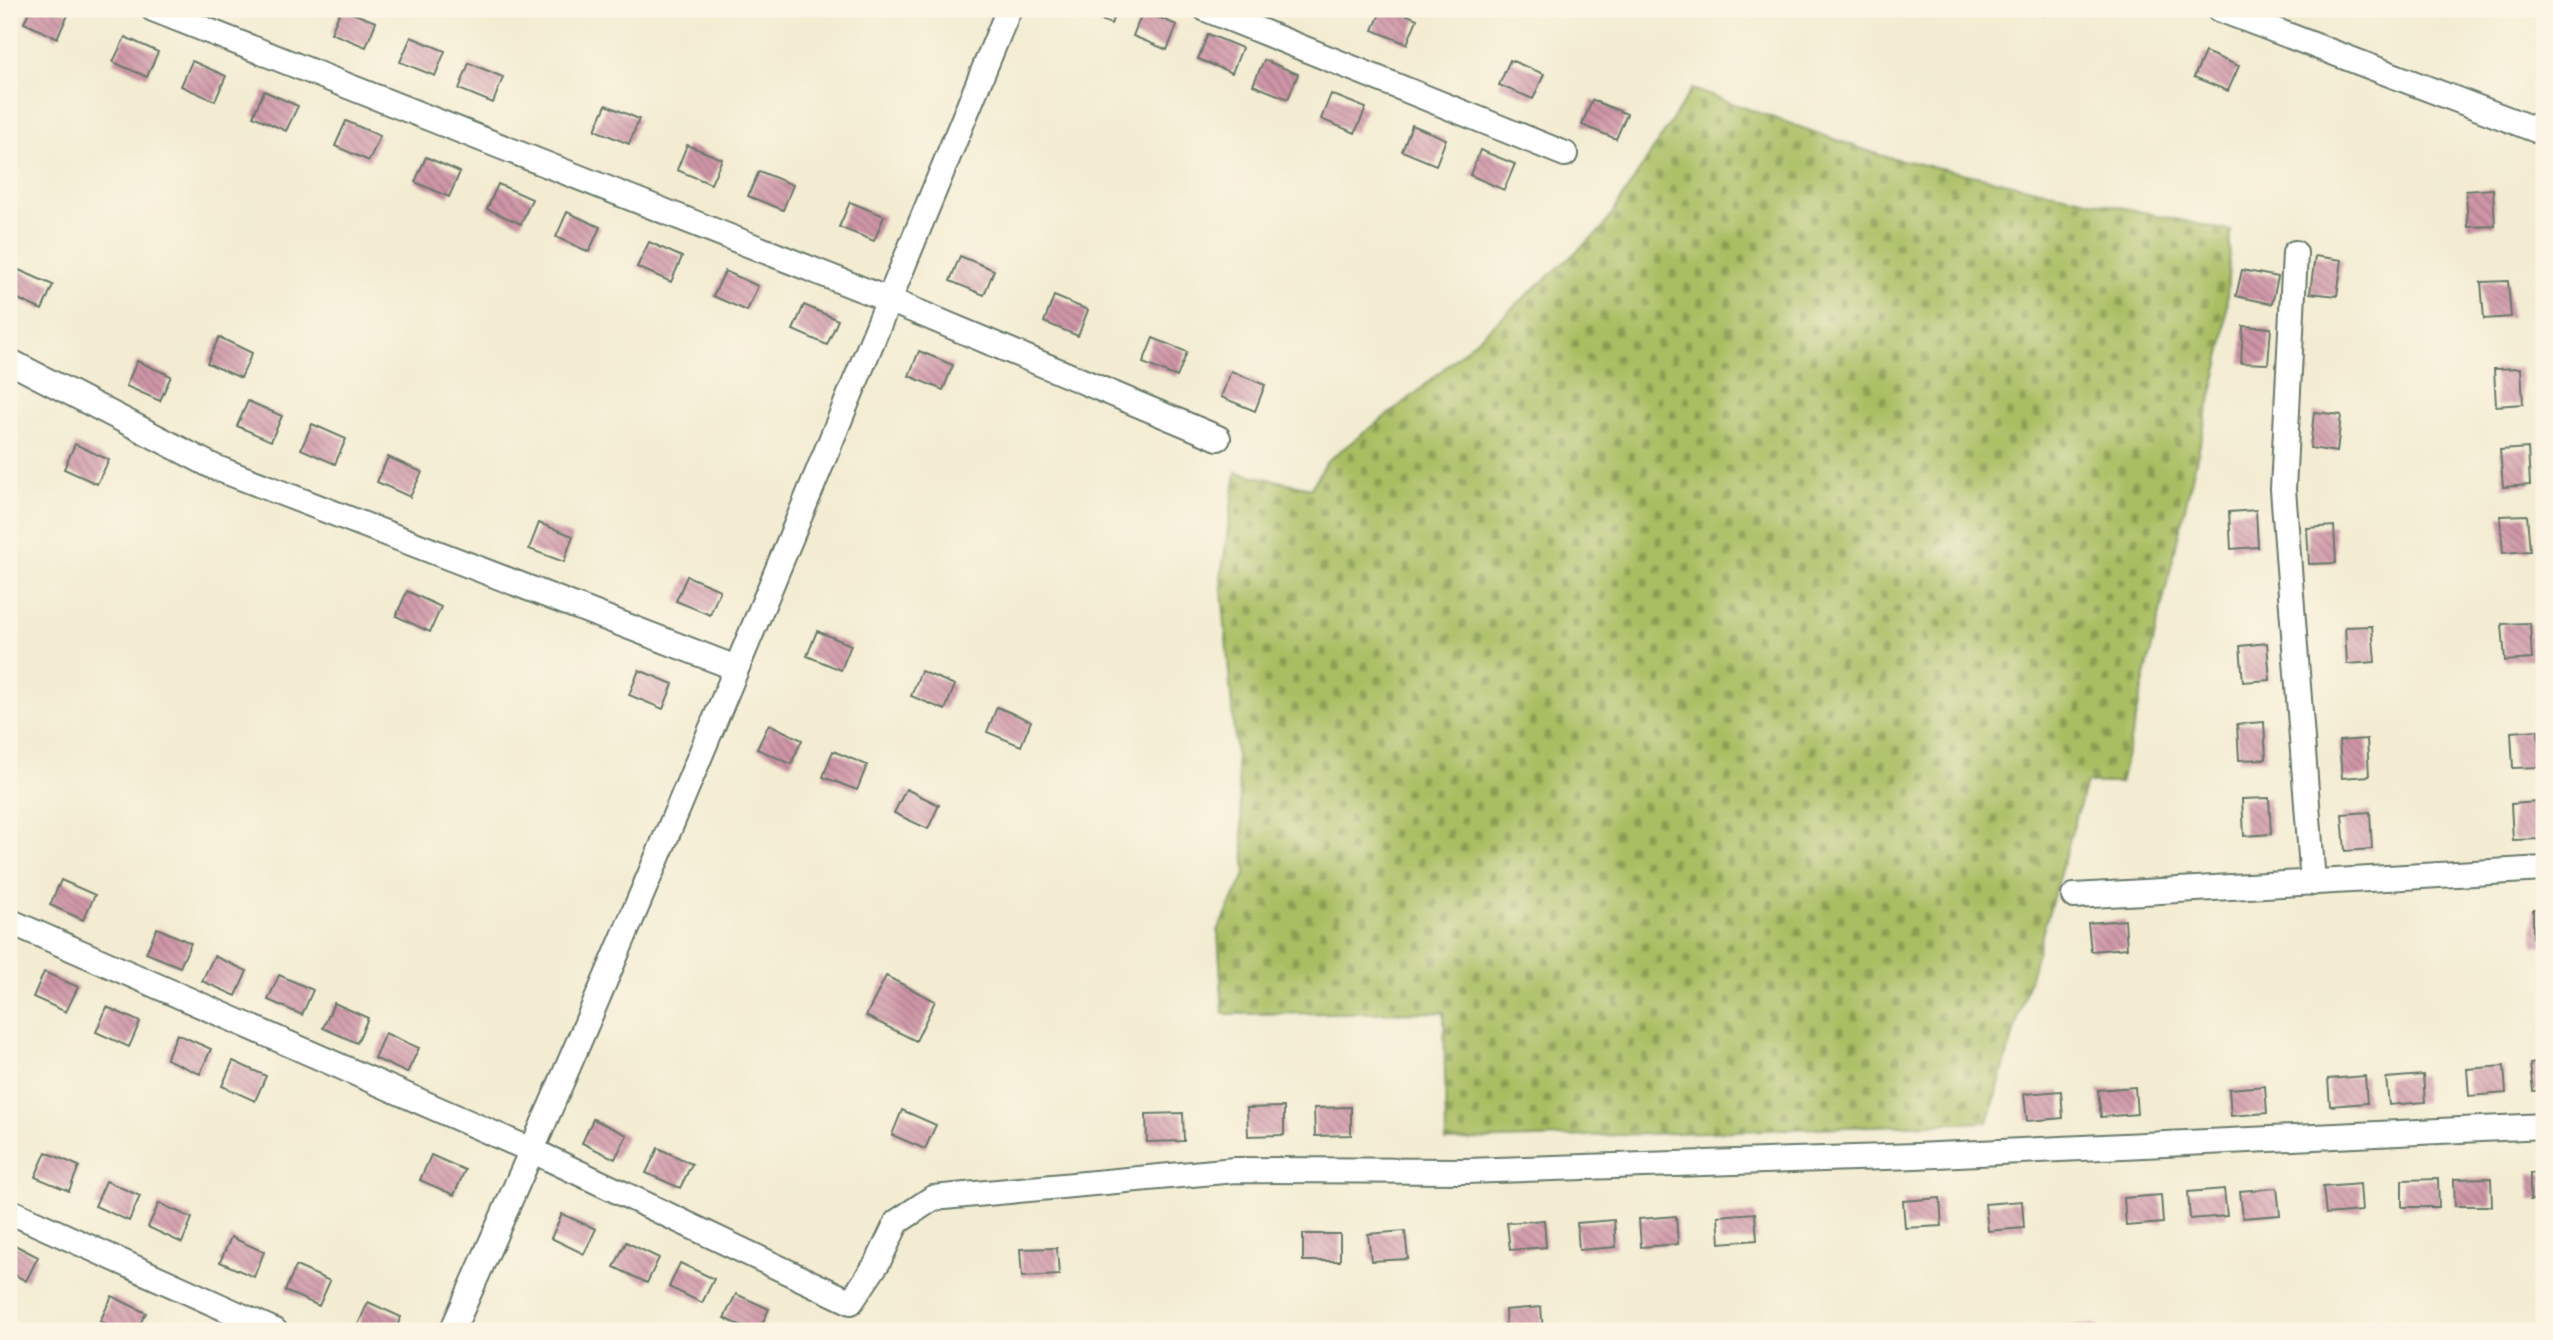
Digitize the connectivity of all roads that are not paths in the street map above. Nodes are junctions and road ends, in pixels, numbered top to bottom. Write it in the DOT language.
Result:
graph roads {
  1 [pos="153,9"];
  2 [pos="1009,9"];
  3 [pos="1206,9"];
  4 [pos="2219,9"];
  5 [pos="2544,133"];
  6 [pos="1565,154"];
  7 [pos="2295,253"];
  8 [pos="888,300"];
  9 [pos="9,361"];
  10 [pos="1218,438"];
  11 [pos="736,668"];
  12 [pos="2544,869"];
  13 [pos="2313,883"];
  14 [pos="2074,896"];
  15 [pos="9,921"];
  16 [pos="2544,1126"];
  17 [pos="533,1151"];
  18 [pos="9,1211"];
  19 [pos="275,1331"];
  20 [pos="452,1331"];
  1 -- 8 [label="street"];
  2 -- 8 [label="street"];
  3 -- 6 [label="street"];
  4 -- 5 [label="street"];
  7 -- 13 [label="street"];
  8 -- 10 [label="street"];
  8 -- 11 [label="street"];
  9 -- 11 [label="street"];
  11 -- 17 [label="street"];
  12 -- 13 [label="street"];
  13 -- 14 [label="street"];
  15 -- 17 [label="street"];
  16 -- 17 [label="street"];
  17 -- 20 [label="street"];
  18 -- 19 [label="street"];
}
